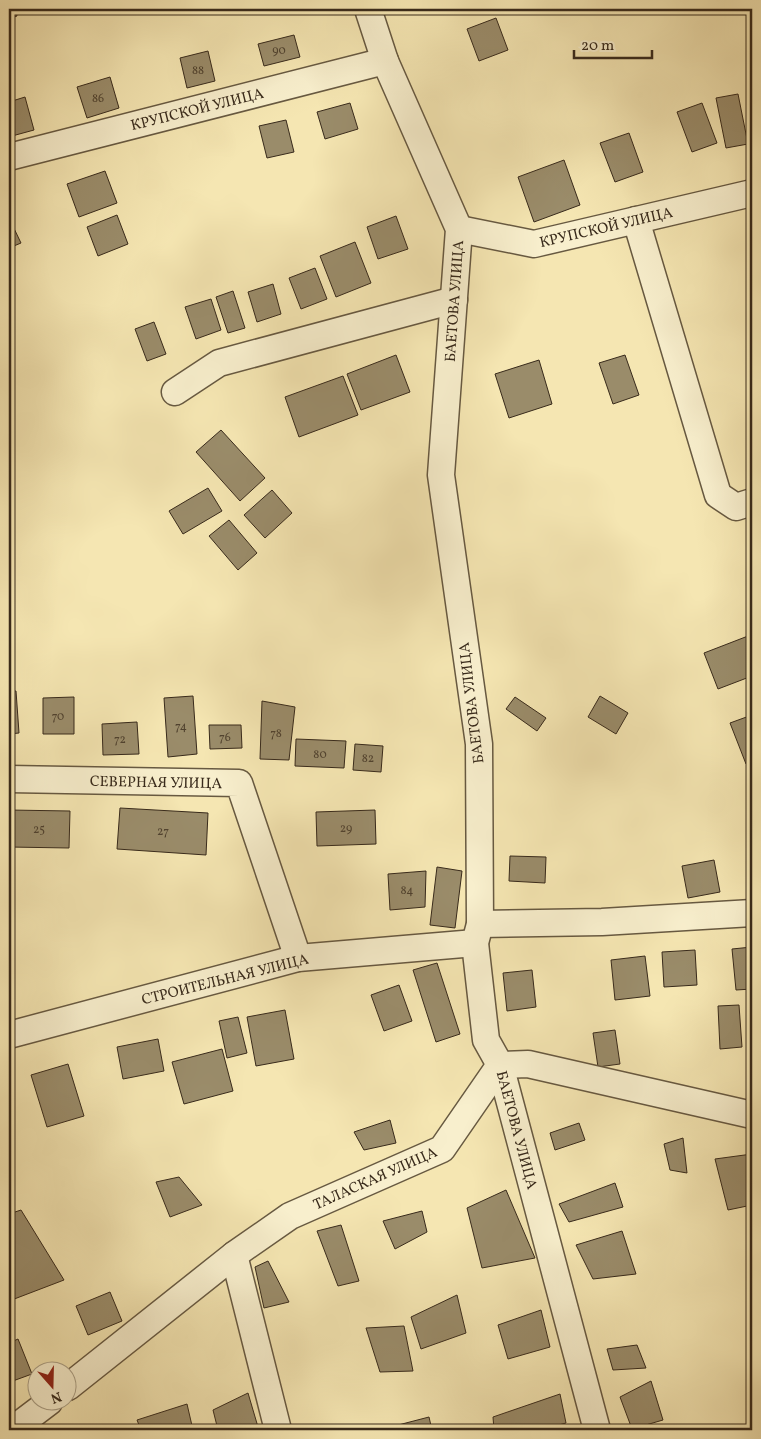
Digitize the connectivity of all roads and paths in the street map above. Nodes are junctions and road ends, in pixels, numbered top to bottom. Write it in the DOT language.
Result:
graph roads {
  1 [pos="368,9"];
  2 [pos="386,61"];
  3 [pos="9,157"];
  4 [pos="752,193"];
  5 [pos="636,220"];
  6 [pos="459,228"];
  7 [pos="454,300"];
  8 [pos="175,392"];
  9 [pos="752,502"];
  10 [pos="9,779"];
  11 [pos="752,914"];
  12 [pos="477,933"];
  13 [pos="298,958"];
  14 [pos="9,1035"];
  15 [pos="500,1065"];
  16 [pos="752,1115"];
  17 [pos="234,1256"];
  18 [pos="78,1379"];
  19 [pos="36,1412"];
  20 [pos="12,1430"];
  21 [pos="278,1430"];
  22 [pos="597,1430"];
  1 -- 2 [label="street, БАЕТОВА УЛИЦА"];
  2 -- 3 [label="street, КРУПСКОЙ УЛИЦА"];
  2 -- 6 [label="street, БАЕТОВА УЛИЦА"];
  4 -- 5 [label="street, КРУПСКОЙ УЛИЦА"];
  5 -- 6 [label="street, КРУПСКОЙ УЛИЦА"];
  5 -- 9 [label="street"];
  6 -- 7 [label="street, БАЕТОВА УЛИЦА"];
  7 -- 8 [label="street"];
  7 -- 12 [label="street, БАЕТОВА УЛИЦА"];
  10 -- 13 [label="street, СЕВЕРНАЯ УЛИЦА"];
  11 -- 12 [label="street, СТРОИТЕЛЬНАЯ УЛИЦА"];
  12 -- 13 [label="street, СТРОИТЕЛЬНАЯ УЛИЦА"];
  12 -- 15 [label="street, БАЕТОВА УЛИЦА"];
  13 -- 14 [label="street, СТРОИТЕЛЬНАЯ УЛИЦА"];
  15 -- 16 [label="street"];
  15 -- 17 [label="street, ТАЛАСКАЯ УЛИЦА"];
  15 -- 22 [label="street, БАЕТОВА УЛИЦА"];
  17 -- 18 [label="street, ТАЛАСКАЯ УЛИЦА"];
  17 -- 21 [label="street"];
  19 -- 20 [label="street"];
}
